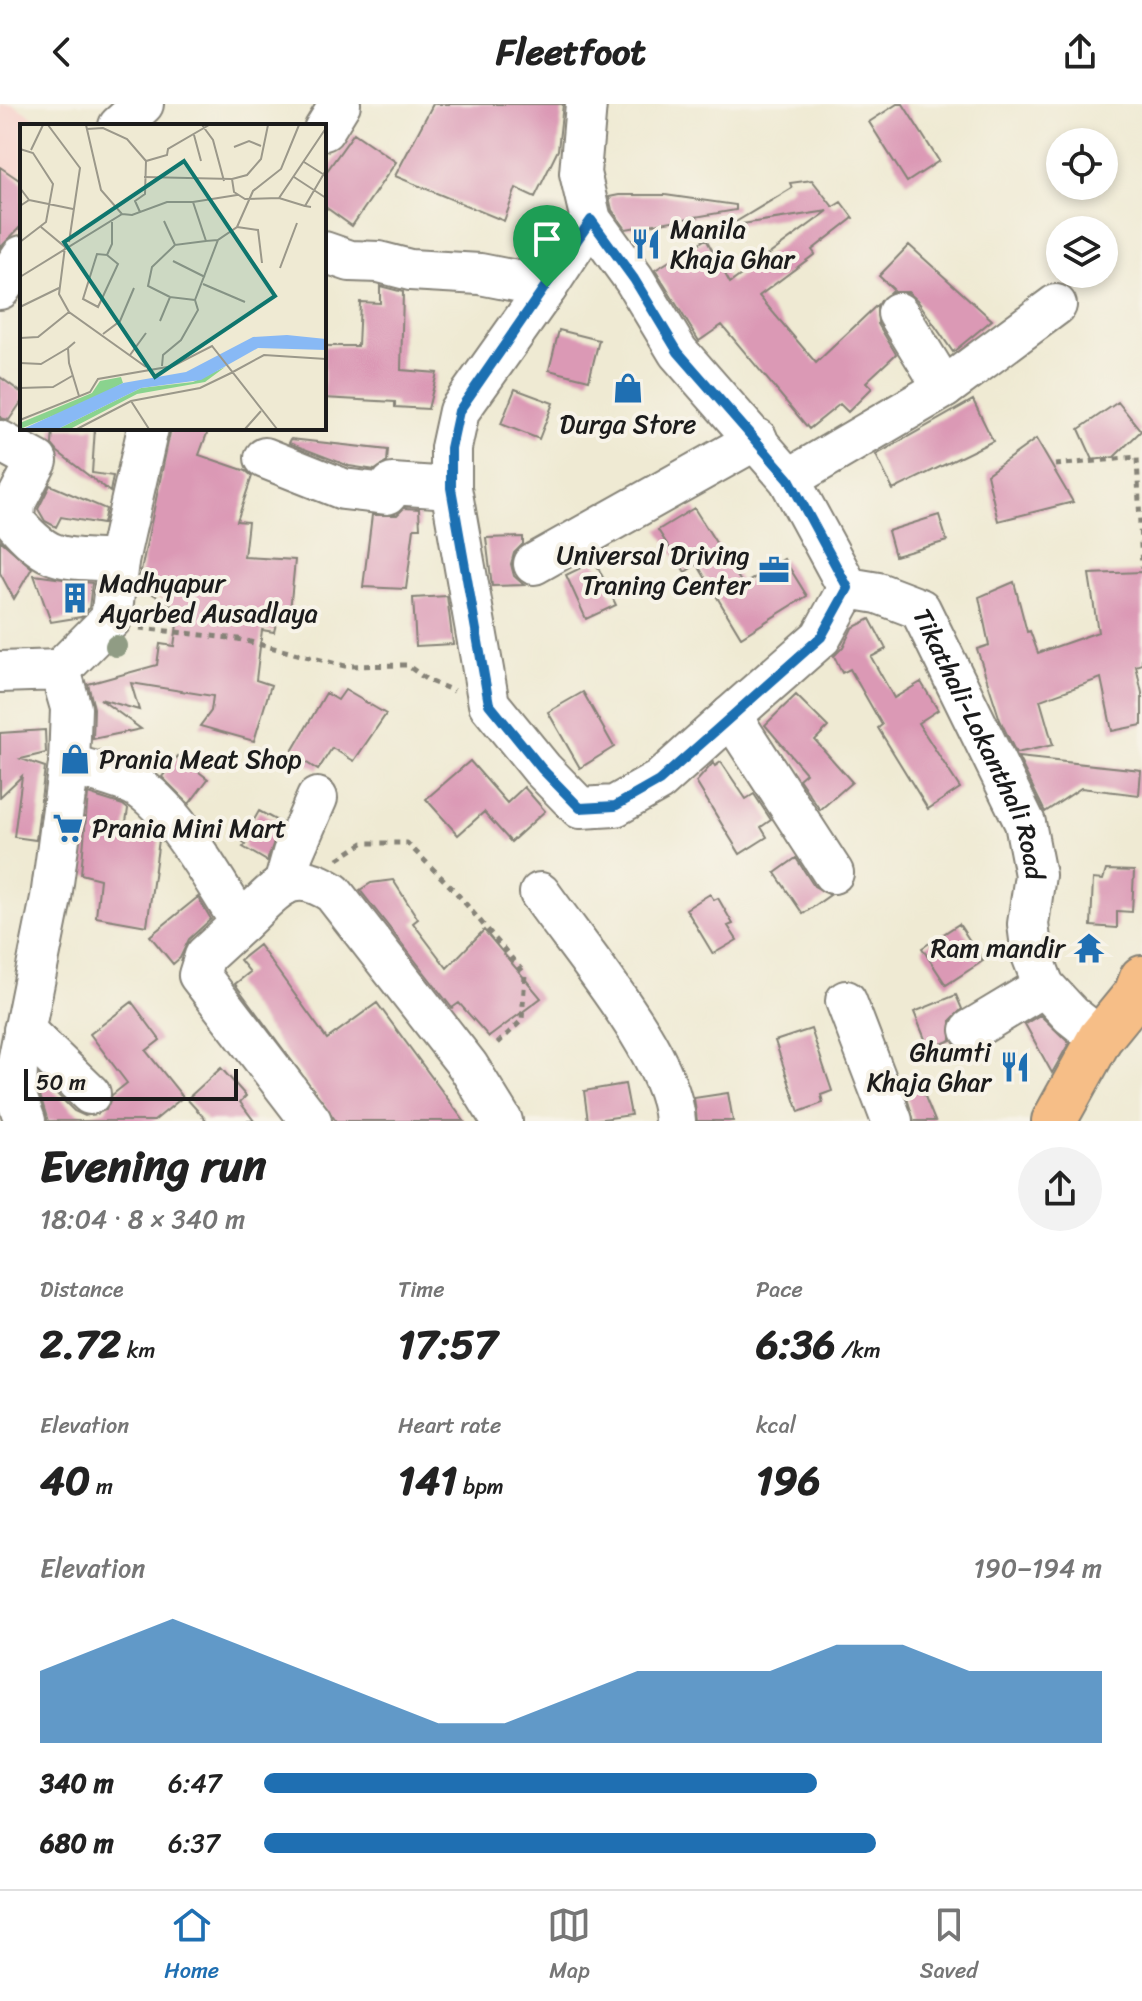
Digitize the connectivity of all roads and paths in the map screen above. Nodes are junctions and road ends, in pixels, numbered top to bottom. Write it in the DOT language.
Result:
graph roads {
  1 [pos="143,104"];
  2 [pos="340,104"];
  3 [pos="586,104"];
  4 [pos="121,124"];
  5 [pos="326,127"];
  6 [pos="591,220"];
  7 [pos="326,253"];
  8 [pos="20,259"];
  9 [pos="547,287"];
  10 [pos="0,289"];
  11 [pos="1056,305"];
  12 [pos="898,313"];
  13 [pos="944,388"];
  14 [pos="148,430"];
  15 [pos="757,439"];
  16 [pos="0,441"];
  17 [pos="265,458"];
  18 [pos="1055,465"];
  19 [pos="789,479"];
  20 [pos="451,488"];
  21 [pos="118,561"];
  22 [pos="534,564"];
  23 [pos="1142,569"];
  24 [pos="848,588"];
  25 [pos="111,619"];
  26 [pos="60,670"];
  27 [pos="0,672"];
  28 [pos="489,704"];
  29 [pos="731,716"];
  30 [pos="69,764"];
  31 [pos="317,798"];
  32 [pos="833,873"];
  33 [pos="291,881"];
  34 [pos="540,893"];
  35 [pos="241,923"];
  36 [pos="1142,978"];
  37 [pos="1044,986"];
  38 [pos="846,1001"];
  39 [pos="24,1030"];
  40 [pos="971,1030"];
  41 [pos="1100,1038"];
  42 [pos="468,1066"];
  43 [pos="90,1094"];
  44 [pos="14,1100"];
  45 [pos="311,1121"];
  46 [pos="502,1121"];
  47 [pos="675,1121"];
  48 [pos="892,1121"];
  49 [pos="1054,1121"];
  1 -- 4 [label="street"];
  2 -- 5 [label="street"];
  3 -- 6 [label="street"];
  6 -- 9 [label="street"];
  6 -- 15 [label="street"];
  7 -- 9 [label="street"];
  8 -- 10 [label="street"];
  9 -- 20 [label="street"];
  11 -- 13 [label="street"];
  12 -- 13 [label="street"];
  13 -- 19 [label="street"];
  14 -- 21 [label="street"];
  15 -- 19 [label="street"];
  15 -- 22 [label="street"];
  16 -- 21 [label="street"];
  17 -- 20 [label="street"];
  18 -- 23 [label="path"];
  19 -- 24 [label="street"];
  20 -- 28 [label="street"];
  21 -- 25 [label="street"];
  24 -- 29 [label="street"];
  24 -- 37 [label="street, Tikathali-Lokanthali Road"];
  25 -- 26 [label="street"];
  25 -- 28 [label="path"];
  26 -- 27 [label="street"];
  26 -- 30 [label="street"];
  28 -- 29 [label="street"];
  29 -- 32 [label="street"];
  30 -- 35 [label="street"];
  30 -- 39 [label="street"];
  31 -- 33 [label="street"];
  33 -- 35 [label="street"];
  33 -- 42 [label="street"];
  33 -- 42 [label="path"];
  34 -- 47 [label="street"];
  35 -- 45 [label="street"];
  36 -- 41 [label="main road"];
  37 -- 40 [label="street"];
  37 -- 41 [label="street, Tikathali-Lokanthali Road"];
  38 -- 48 [label="street"];
  39 -- 43 [label="street"];
  39 -- 44 [label="street"];
  41 -- 49 [label="main road"];
  42 -- 46 [label="street"];
}
